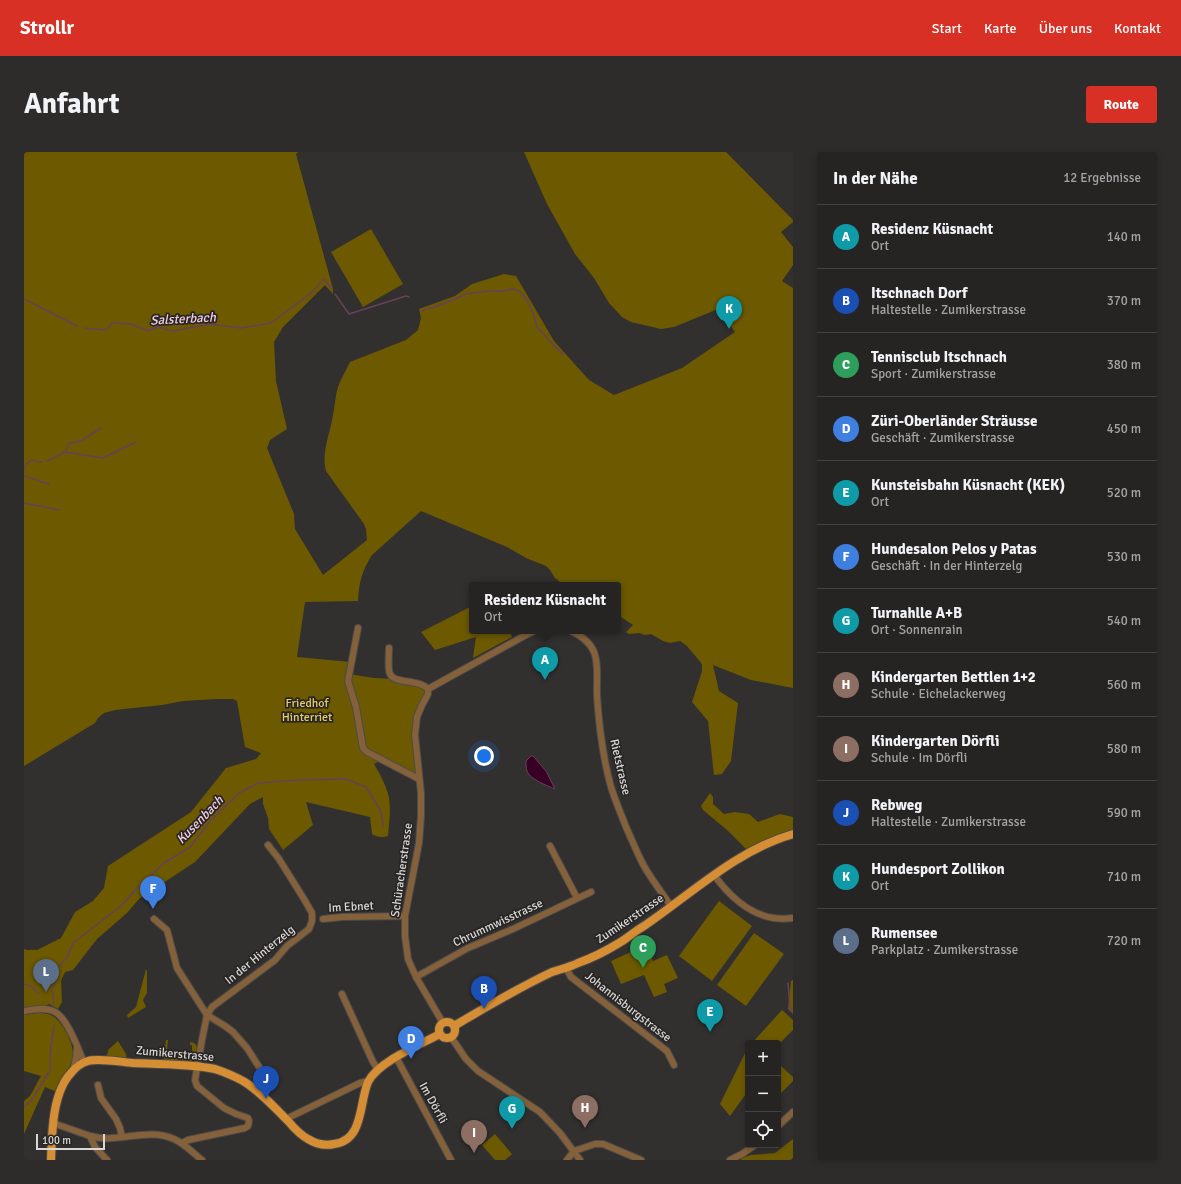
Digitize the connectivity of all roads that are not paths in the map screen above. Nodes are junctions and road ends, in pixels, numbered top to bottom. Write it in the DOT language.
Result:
graph roads {
  1 [pos="358,628"];
  2 [pos="528,634"];
  3 [pos="576,634"];
  4 [pos="390,648"];
  5 [pos="428,689"];
  6 [pos="419,779"];
  7 [pos="793,834"];
  8 [pos="268,845"];
  9 [pos="550,846"];
  10 [pos="714,875"];
  11 [pos="591,892"];
  12 [pos="577,898"];
  13 [pos="671,906"];
  14 [pos="405,916"];
  15 [pos="793,918"];
  16 [pos="154,919"];
  17 [pos="323,919"];
  18 [pos="566,968"];
  19 [pos="416,978"];
  20 [pos="342,994"];
  21 [pos="24,1011"];
  22 [pos="207,1016"];
  23 [pos="442,1023"];
  24 [pos="454,1026"];
  25 [pos="440,1034"];
  26 [pos="451,1037"];
  27 [pos="77,1044"];
  28 [pos="396,1057"];
  29 [pos="84,1063"];
  30 [pos="674,1065"];
  31 [pos="197,1067"];
  32 [pos="378,1069"];
  33 [pos="73,1071"];
  34 [pos="368,1083"];
  35 [pos="270,1084"];
  36 [pos="98,1085"];
  37 [pos="793,1112"];
  38 [pos="286,1120"];
  39 [pos="781,1123"];
  40 [pos="53,1124"];
  41 [pos="90,1136"];
  42 [pos="122,1137"];
  43 [pos="182,1143"];
  44 [pos="751,1148"];
  45 [pos="574,1151"];
  46 [pos="51,1160"];
  47 [pos="107,1160"];
  48 [pos="202,1160"];
  49 [pos="451,1160"];
  50 [pos="567,1160"];
  51 [pos="580,1160"];
  52 [pos="641,1160"];
  53 [pos="730,1160"];
  1 -- 6 [label="street"];
  2 -- 5 [label="street"];
  3 -- 13 [label="street, Rietstrasse"];
  4 -- 5 [label="street"];
  5 -- 6 [label="street, Schüracherstrasse"];
  6 -- 14 [label="street, Schüracherstrasse"];
  7 -- 10 [label="main road, Zumikerstrasse"];
  8 -- 22 [label="street, In der Hinterzelg"];
  9 -- 12 [label="street"];
  10 -- 13 [label="main road, Zumikerstrasse"];
  10 -- 15 [label="street"];
  11 -- 12 [label="street, Chrummwisstrasse"];
  12 -- 19 [label="street, Chrummwisstrasse"];
  13 -- 18 [label="main road, Zumikerstrasse"];
  14 -- 17 [label="street, Im Ebnet"];
  14 -- 19 [label="street, Schüracherstrasse"];
  16 -- 22 [label="street"];
  18 -- 24 [label="main road, Zumikerstrasse"];
  18 -- 30 [label="street, Johannisburgstrasse"];
  19 -- 23 [label="street, Schüracherstrasse"];
  20 -- 32 [label="street"];
  21 -- 27 [label="street"];
  22 -- 31 [label="street"];
  22 -- 35 [label="street"];
  23 -- 24 [label="main road"];
  23 -- 25 [label="main road"];
  24 -- 26 [label="main road"];
  25 -- 26 [label="main road"];
  25 -- 28 [label="main road, Zumikerstrasse"];
  26 -- 45 [label="street"];
  27 -- 29 [label="street"];
  27 -- 33 [label="street"];
  28 -- 32 [label="main road, Zumikerstrasse"];
  28 -- 49 [label="street, Im Dörfli"];
  29 -- 31 [label="main road, Zumikerstrasse"];
  29 -- 33 [label="main road"];
  31 -- 38 [label="main road, Zumikerstrasse"];
  31 -- 43 [label="street"];
  32 -- 34 [label="main road, Zumikerstrasse"];
  33 -- 40 [label="main road"];
  34 -- 38 [label="street"];
  34 -- 38 [label="main road, Zumikerstrasse"];
  36 -- 42 [label="street"];
  37 -- 39 [label="street"];
  40 -- 41 [label="street"];
  40 -- 46 [label="main road"];
  41 -- 42 [label="street"];
  41 -- 47 [label="street"];
  42 -- 43 [label="street"];
  43 -- 48 [label="street"];
  44 -- 53 [label="street"];
  45 -- 50 [label="street"];
  45 -- 51 [label="street"];
  45 -- 52 [label="street"];
}
